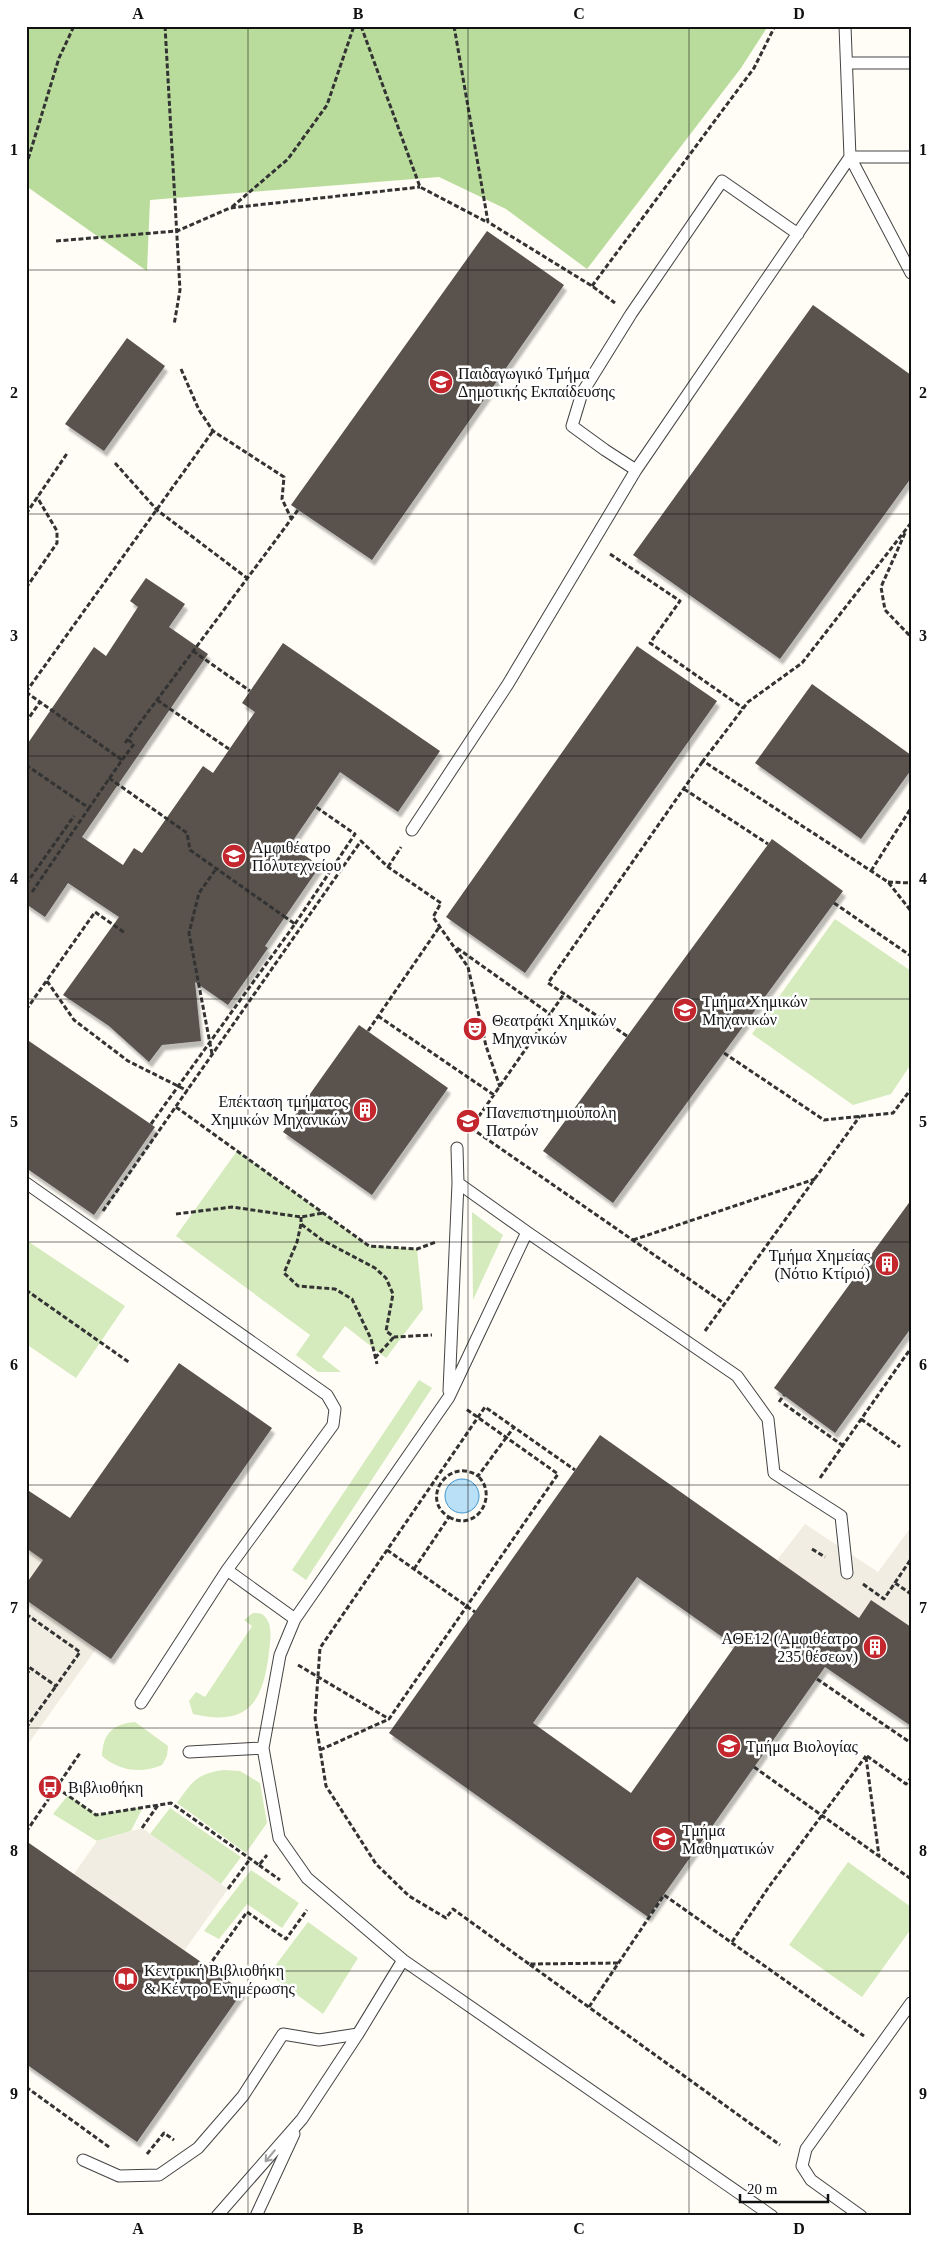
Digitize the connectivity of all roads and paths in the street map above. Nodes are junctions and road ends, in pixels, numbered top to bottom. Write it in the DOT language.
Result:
graph roads {
  1 [pos="74,26"];
  2 [pos="165,26"];
  3 [pos="354,26"];
  4 [pos="362,26"];
  5 [pos="454,26"];
  6 [pos="775,26"];
  7 [pos="845,26"];
  8 [pos="911,62"];
  9 [pos="847,63"];
  10 [pos="850,157"];
  11 [pos="911,157"];
  12 [pos="26,166"];
  13 [pos="420,186"];
  14 [pos="230,208"];
  15 [pos="488,222"];
  16 [pos="177,231"];
  17 [pos="798,234"];
  18 [pos="56,241"];
  19 [pos="911,273"];
  20 [pos="592,286"];
  21 [pos="631,314"];
  22 [pos="174,325"];
  23 [pos="181,370"];
  24 [pos="213,431"];
  25 [pos="68,452"];
  26 [pos="115,463"];
  27 [pos="636,470"];
  28 [pos="38,497"];
  29 [pos="157,510"];
  30 [pos="298,510"];
  31 [pos="26,514"];
  32 [pos="292,518"];
  33 [pos="911,523"];
  34 [pos="907,528"];
  35 [pos="593,542"];
  36 [pos="247,578"];
  37 [pos="26,588"];
  38 [pos="911,637"];
  39 [pos="193,651"];
  40 [pos="250,691"];
  41 [pos="26,692"];
  42 [pos="157,700"];
  43 [pos="40,702"];
  44 [pos="743,708"];
  45 [pos="26,722"];
  46 [pos="229,749"];
  47 [pos="122,760"];
  48 [pos="703,761"];
  49 [pos="26,765"];
  50 [pos="110,778"];
  51 [pos="684,789"];
  52 [pos="316,807"];
  53 [pos="89,808"];
  54 [pos="911,808"];
  55 [pos="74,816"];
  56 [pos="412,830"];
  57 [pos="768,844"];
  58 [pos="216,868"];
  59 [pos="870,871"];
  60 [pos="888,882"];
  61 [pos="911,882"];
  62 [pos="26,884"];
  63 [pos="32,892"];
  64 [pos="834,903"];
  65 [pos="911,911"];
  66 [pos="295,924"];
  67 [pos="440,926"];
  68 [pos="126,933"];
  69 [pos="455,946"];
  70 [pos="911,956"];
  71 [pos="47,981"];
  72 [pos="564,994"];
  73 [pos="26,1010"];
  74 [pos="550,1014"];
  75 [pos="378,1016"];
  76 [pos="368,1031"];
  77 [pos="627,1036"];
  78 [pos="724,1053"];
  79 [pos="212,1055"];
  80 [pos="500,1087"];
  81 [pos="911,1089"];
  82 [pos="188,1091"];
  83 [pos="494,1095"];
  84 [pos="176,1107"];
  85 [pos="860,1116"];
  86 [pos="151,1124"];
  87 [pos="471,1128"];
  88 [pos="457,1148"];
  89 [pos="815,1178"];
  90 [pos="26,1183"];
  91 [pos="458,1183"];
  92 [pos="323,1213"];
  93 [pos="176,1214"];
  94 [pos="301,1217"];
  95 [pos="301,1224"];
  96 [pos="90,1228"];
  97 [pos="527,1232"];
  98 [pos="456,1235"];
  99 [pos="633,1240"];
  100 [pos="26,1290"];
  101 [pos="725,1304"];
  102 [pos="452,1334"];
  103 [pos="394,1337"];
  104 [pos="694,1346"];
  105 [pos="911,1348"];
  106 [pos="375,1358"];
  107 [pos="130,1363"];
  108 [pos="377,1364"];
  109 [pos="449,1397"];
  110 [pos="780,1401"];
  111 [pos="479,1418"];
  112 [pos="861,1420"];
  113 [pos="514,1427"];
  114 [pos="507,1437"];
  115 [pos="842,1445"];
  116 [pos="900,1447"];
  117 [pos="575,1470"];
  118 [pos="478,1476"];
  119 [pos="808,1495"];
  120 [pos="449,1517"];
  121 [pos="387,1550"];
  122 [pos="414,1568"];
  123 [pos="227,1570"];
  124 [pos="847,1573"];
  125 [pos="895,1583"];
  126 [pos="911,1594"];
  127 [pos="467,1607"];
  128 [pos="475,1612"];
  129 [pos="26,1614"];
  130 [pos="296,1619"];
  131 [pos="280,1655"];
  132 [pos="26,1665"];
  133 [pos="31,1668"];
  134 [pos="26,1675"];
  135 [pos="318,1676"];
  136 [pos="817,1679"];
  137 [pos="56,1686"];
  138 [pos="141,1703"];
  139 [pos="389,1719"];
  140 [pos="26,1728"];
  141 [pos="911,1743"];
  142 [pos="263,1748"];
  143 [pos="320,1750"];
  144 [pos="189,1752"];
  145 [pos="80,1754"];
  146 [pos="866,1756"];
  147 [pos="754,1767"];
  148 [pos="911,1778"];
  149 [pos="57,1788"];
  150 [pos="158,1805"];
  151 [pos="823,1816"];
  152 [pos="142,1828"];
  153 [pos="26,1832"];
  154 [pos="279,1838"];
  155 [pos="879,1856"];
  156 [pos="250,1859"];
  157 [pos="259,1865"];
  158 [pos="911,1879"];
  159 [pos="280,1880"];
  160 [pos="228,1889"];
  161 [pos="307,1910"];
  162 [pos="732,1942"];
  163 [pos="403,1960"];
  164 [pos="618,1963"];
  165 [pos="529,1964"];
  166 [pos="208,1967"];
  167 [pos="911,2003"];
  168 [pos="589,2007"];
  169 [pos="358,2034"];
  170 [pos="880,2047"];
  171 [pos="26,2087"];
  172 [pos="302,2118"];
  173 [pos="780,2146"];
  174 [pos="115,2152"];
  175 [pos="83,2160"];
  176 [pos="217,2216"];
  177 [pos="256,2216"];
  178 [pos="772,2216"];
  179 [pos="861,2216"];
  1 -- 12 [label="path"];
  2 -- 16 [label="path"];
  3 -- 14 [label="path"];
  4 -- 13 [label="path"];
  5 -- 15 [label="path"];
  6 -- 20 [label="path"];
  7 -- 9 [label="lane"];
  8 -- 9 [label="lane"];
  9 -- 10 [label="lane"];
  10 -- 11 [label="lane"];
  10 -- 17 [label="lane"];
  10 -- 19 [label="lane"];
  13 -- 14 [label="path"];
  13 -- 15 [label="path"];
  14 -- 16 [label="path"];
  15 -- 20 [label="path"];
  16 -- 18 [label="path"];
  16 -- 22 [label="path"];
  17 -- 21 [label="lane"];
  17 -- 27 [label="lane"];
  20 -- 21 [label="path"];
  21 -- 27 [label="lane"];
  23 -- 24 [label="path"];
  24 -- 29 [label="path"];
  24 -- 32 [label="path"];
  25 -- 28 [label="path"];
  26 -- 29 [label="path"];
  27 -- 35 [label="lane"];
  28 -- 31 [label="path"];
  28 -- 37 [label="path"];
  29 -- 36 [label="path"];
  29 -- 41 [label="path"];
  30 -- 32 [label="path"];
  32 -- 36 [label="path"];
  33 -- 34 [label="path"];
  34 -- 38 [label="path"];
  34 -- 44 [label="path"];
  35 -- 44 [label="path"];
  35 -- 56 [label="lane"];
  36 -- 39 [label="path"];
  39 -- 40 [label="path"];
  39 -- 42 [label="path"];
  41 -- 43 [label="path"];
  42 -- 46 [label="path"];
  42 -- 47 [label="path"];
  43 -- 45 [label="path"];
  43 -- 47 [label="path"];
  44 -- 48 [label="path"];
  47 -- 50 [label="path"];
  48 -- 51 [label="path"];
  48 -- 59 [label="path"];
  49 -- 53 [label="path"];
  50 -- 53 [label="path"];
  50 -- 58 [label="path"];
  51 -- 57 [label="path"];
  51 -- 72 [label="path"];
  52 -- 66 [label="path, bridge"];
  53 -- 63 [label="path"];
  54 -- 59 [label="path"];
  55 -- 62 [label="path"];
  58 -- 66 [label="path, bridge"];
  58 -- 79 [label="path"];
  59 -- 60 [label="path"];
  60 -- 61 [label="path"];
  60 -- 65 [label="path"];
  64 -- 70 [label="path"];
  66 -- 86 [label="path, bridge"];
  67 -- 69 [label="path"];
  67 -- 75 [label="path"];
  67 -- 79 [label="path"];
  68 -- 71 [label="path"];
  69 -- 74 [label="path"];
  69 -- 80 [label="path"];
  71 -- 73 [label="path"];
  71 -- 82 [label="path"];
  72 -- 74 [label="path"];
  72 -- 77 [label="path"];
  74 -- 80 [label="path"];
  75 -- 76 [label="path"];
  75 -- 83 [label="path"];
  78 -- 85 [label="path"];
  79 -- 82 [label="path"];
  80 -- 83 [label="path"];
  81 -- 85 [label="path"];
  82 -- 84 [label="path"];
  83 -- 87 [label="path"];
  84 -- 92 [label="path"];
  84 -- 96 [label="path"];
  85 -- 89 [label="path"];
  87 -- 88 [label="path"];
  87 -- 99 [label="path"];
  88 -- 91 [label="lane"];
  89 -- 99 [label="path"];
  89 -- 101 [label="path"];
  90 -- 96 [label="lane"];
  91 -- 97 [label="lane"];
  91 -- 98 [label="lane"];
  92 -- 94 [label="path"];
  92 -- 98 [label="path"];
  93 -- 94 [label="path"];
  94 -- 95 [label="path"];
  95 -- 103 [label="path"];
  95 -- 106 [label="path"];
  96 -- 123 [label="lane"];
  97 -- 104 [label="lane"];
  97 -- 109 [label="lane"];
  98 -- 102 [label="lane"];
  99 -- 101 [label="path"];
  100 -- 107 [label="path"];
  101 -- 104 [label="path"];
  102 -- 103 [label="path"];
  102 -- 109 [label="lane"];
  103 -- 106 [label="path"];
  104 -- 119 [label="lane"];
  105 -- 112 [label="path"];
  106 -- 108 [label="path"];
  109 -- 111 [label="path"];
  109 -- 130 [label="lane"];
  110 -- 115 [label="path"];
  111 -- 113 [label="path"];
  111 -- 114 [label="path"];
  111 -- 121 [label="path"];
  112 -- 115 [label="path"];
  112 -- 116 [label="path"];
  113 -- 114 [label="path"];
  113 -- 117 [label="path"];
  114 -- 118 [label="path"];
  114 -- 127 [label="path"];
  115 -- 119 [label="path"];
  118 -- 120 [label="path"];
  118 -- 120 [label="path"];
  119 -- 124 [label="lane"];
  120 -- 122 [label="path"];
  121 -- 122 [label="path"];
  121 -- 135 [label="path"];
  122 -- 127 [label="path"];
  123 -- 130 [label="lane"];
  123 -- 138 [label="lane"];
  125 -- 126 [label="path"];
  127 -- 128 [label="path"];
  127 -- 139 [label="path"];
  129 -- 137 [label="path"];
  130 -- 131 [label="lane"];
  131 -- 135 [label="path"];
  131 -- 142 [label="lane"];
  132 -- 133 [label="path"];
  133 -- 134 [label="path"];
  133 -- 137 [label="path"];
  135 -- 139 [label="path"];
  135 -- 143 [label="path"];
  136 -- 141 [label="path"];
  137 -- 140 [label="path"];
  139 -- 143 [label="path"];
  142 -- 144 [label="lane"];
  142 -- 154 [label="lane"];
  143 -- 165 [label="path"];
  145 -- 149 [label="path"];
  146 -- 148 [label="path"];
  146 -- 151 [label="path"];
  146 -- 155 [label="path"];
  147 -- 151 [label="path"];
  149 -- 150 [label="path"];
  149 -- 153 [label="path"];
  150 -- 152 [label="path"];
  150 -- 156 [label="path"];
  151 -- 155 [label="path"];
  151 -- 162 [label="path"];
  154 -- 157 [label="path"];
  154 -- 163 [label="lane"];
  155 -- 158 [label="path"];
  156 -- 157 [label="path"];
  156 -- 160 [label="path"];
  157 -- 159 [label="path"];
  161 -- 166 [label="path"];
  162 -- 164 [label="path"];
  162 -- 170 [label="path"];
  163 -- 169 [label="lane"];
  163 -- 178 [label="lane"];
  164 -- 165 [label="path"];
  164 -- 168 [label="path"];
  165 -- 173 [label="path"];
  167 -- 170 [label="lane"];
  169 -- 172 [label="lane"];
  169 -- 175 [label="lane"];
  170 -- 179 [label="lane"];
  171 -- 174 [label="path"];
  172 -- 176 [label="lane, one-way"];
  172 -- 177 [label="lane"];
}
